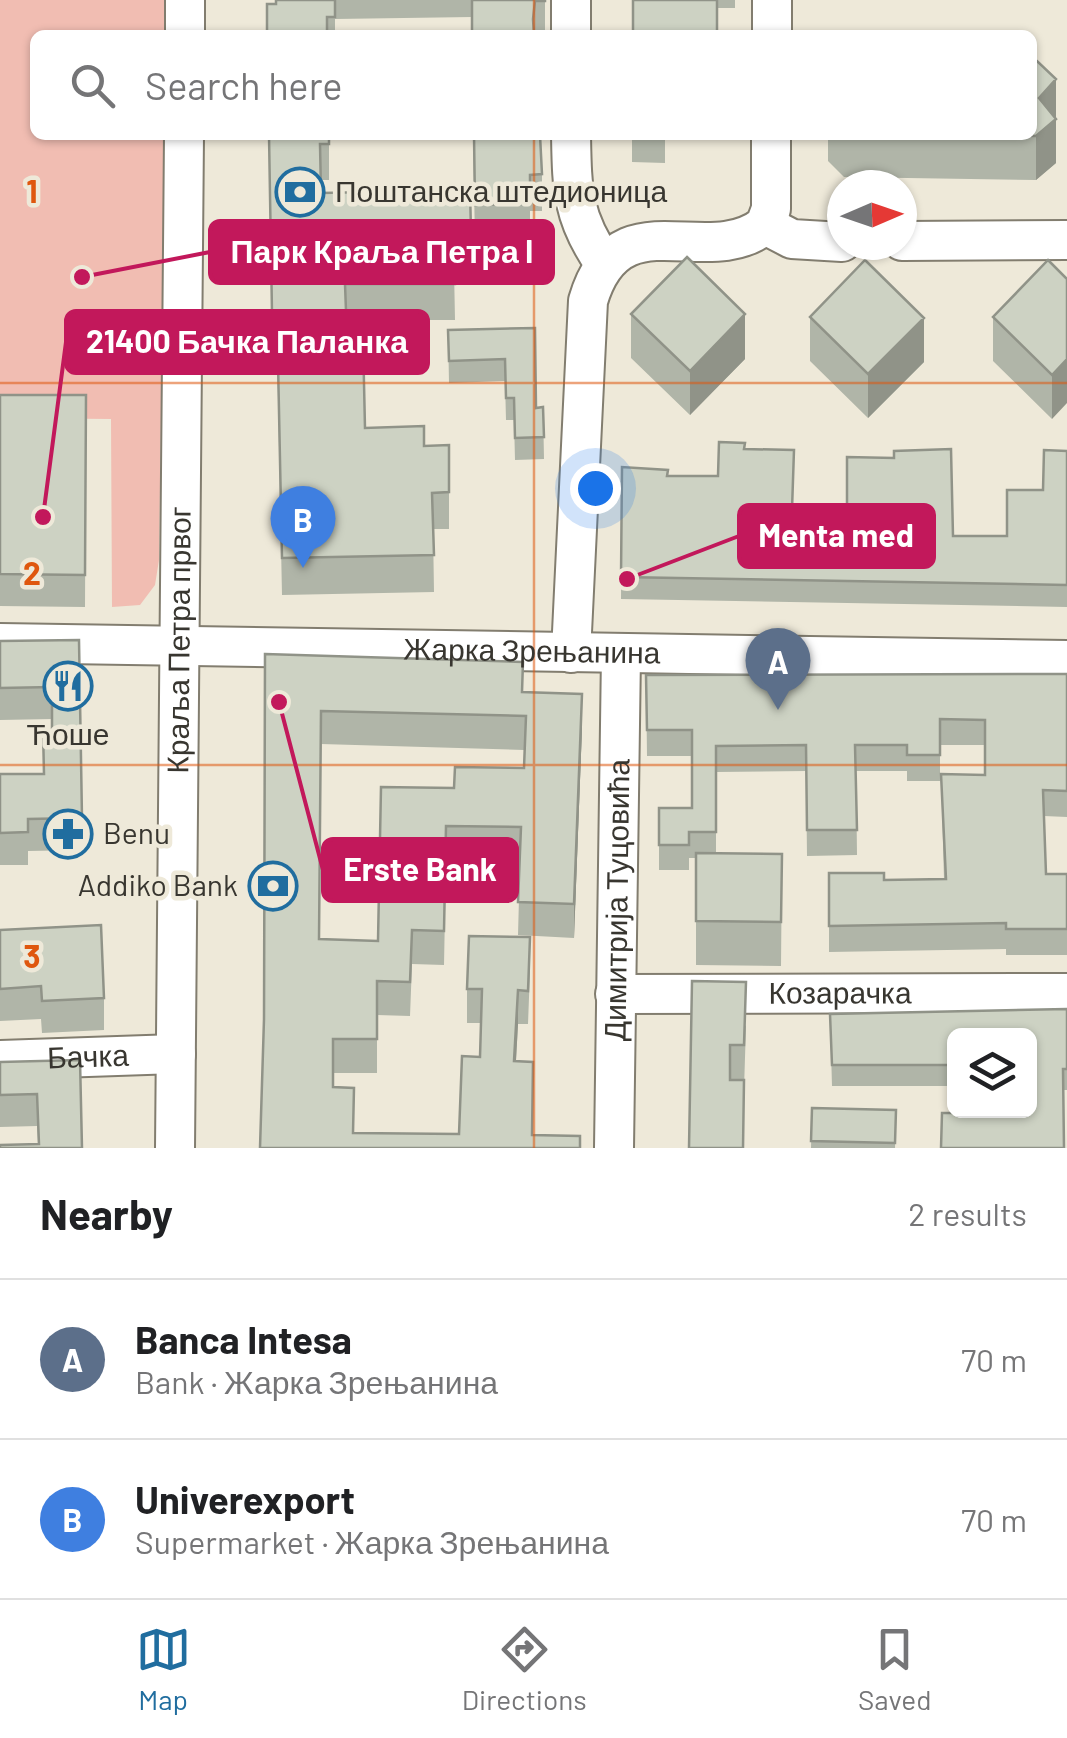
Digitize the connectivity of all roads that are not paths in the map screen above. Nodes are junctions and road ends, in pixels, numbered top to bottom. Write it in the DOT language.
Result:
graph roads {
  1 [pos="186,0"];
  2 [pos="571,0"];
  3 [pos="772,0"];
  4 [pos="185,30"];
  5 [pos="571,30"];
  6 [pos="772,30"];
  7 [pos="184,140"];
  8 [pos="572,140"];
  9 [pos="771,140"];
  10 [pos="765,225"];
  11 [pos="1067,240"];
  12 [pos="827,241"];
  13 [pos="917,242"];
  14 [pos="604,263"];
  15 [pos="0,643"];
  16 [pos="181,644"];
  17 [pos="571,653"];
  18 [pos="621,654"];
  19 [pos="1067,660"];
  20 [pos="1067,993"];
  21 [pos="615,994"];
  22 [pos="176,1054"];
  23 [pos="0,1060"];
  24 [pos="175,1148"];
  25 [pos="614,1148"];
  1 -- 4 [label="street"];
  2 -- 5 [label="street"];
  3 -- 6 [label="street"];
  7 -- 16 [label="street, Краља Петра првог"];
  8 -- 14 [label="street"];
  9 -- 10 [label="street"];
  10 -- 12 [label="street"];
  10 -- 14 [label="street"];
  11 -- 13 [label="street"];
  14 -- 17 [label="street"];
  15 -- 16 [label="street, Жарка Зрењанина"];
  16 -- 17 [label="street, Жарка Зрењанина"];
  16 -- 22 [label="street, Краља Петра првог"];
  17 -- 18 [label="street, Жарка Зрењанина"];
  18 -- 19 [label="street, Жарка Зрењанина"];
  18 -- 21 [label="street, Димитрија Туцовића"];
  20 -- 21 [label="street, Козарачка"];
  21 -- 25 [label="street, Димитрија Туцовића"];
  22 -- 23 [label="street, Бачка"];
  22 -- 24 [label="street, Краља Петра првог"];
}
